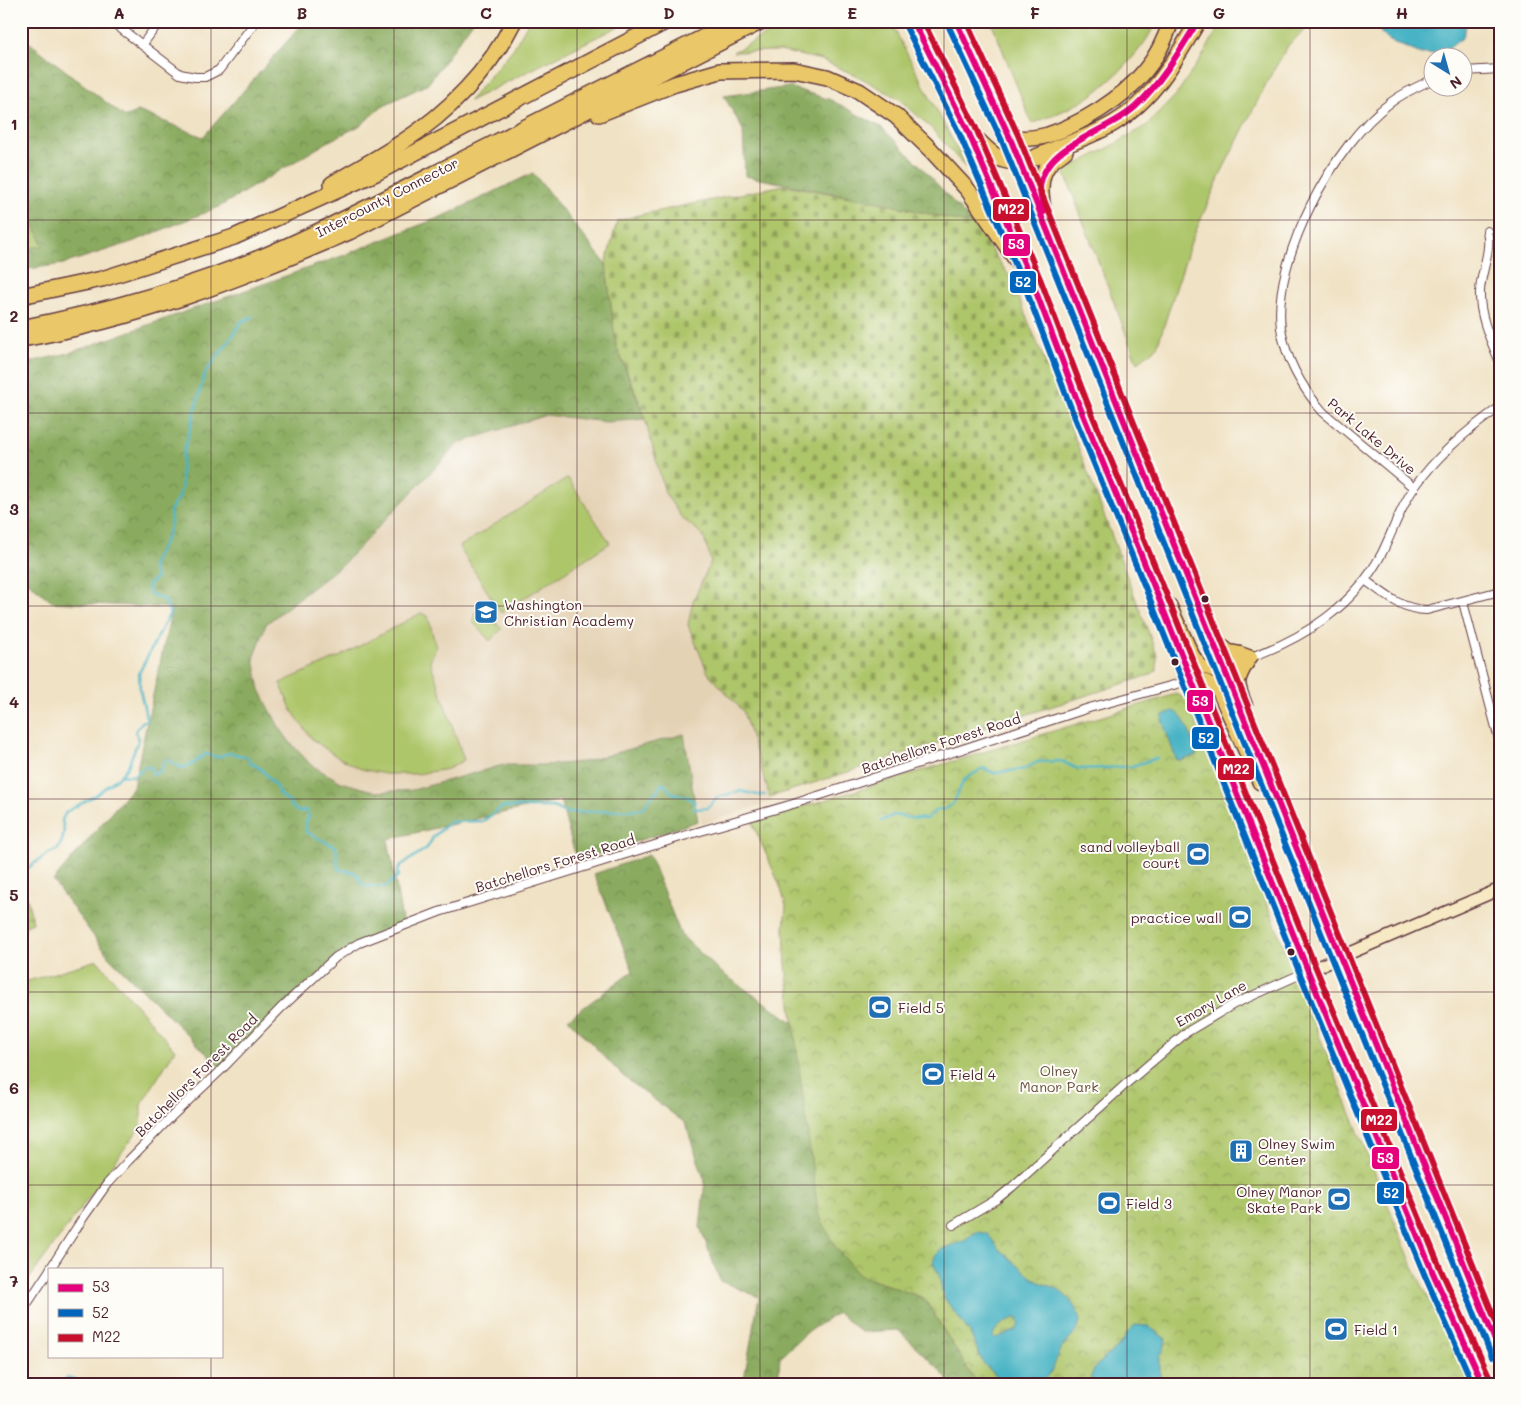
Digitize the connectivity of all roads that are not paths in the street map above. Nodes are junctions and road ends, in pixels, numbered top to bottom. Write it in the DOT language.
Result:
graph roads {
  1 [pos="112,21"];
  2 [pos="160,21"];
  3 [pos="256,21"];
  4 [pos="514,21"];
  5 [pos="667,21"];
  6 [pos="736,21"];
  7 [pos="762,21"];
  8 [pos="913,21"];
  9 [pos="956,21"];
  10 [pos="1171,21"];
  11 [pos="1198,21"];
  12 [pos="142,45"];
  13 [pos="1500,69"];
  14 [pos="1474,70"];
  15 [pos="1424,83"];
  16 [pos="967,129"];
  17 [pos="1084,137"];
  18 [pos="532,138"];
  19 [pos="1010,138"];
  20 [pos="1020,163"];
  21 [pos="266,222"];
  22 [pos="1047,230"];
  23 [pos="1487,231"];
  24 [pos="1033,284"];
  25 [pos="21,296"];
  26 [pos="21,328"];
  27 [pos="21,339"];
  28 [pos="1500,362"];
  29 [pos="1500,407"];
  30 [pos="1414,488"];
  31 [pos="1134,537"];
  32 [pos="1365,580"];
  33 [pos="1500,591"];
  34 [pos="1462,602"];
  35 [pos="1206,628"];
  36 [pos="1252,658"];
  37 [pos="1222,669"];
  38 [pos="1192,680"];
  39 [pos="1500,743"];
  40 [pos="1253,747"];
  41 [pos="1271,792"];
  42 [pos="1500,889"];
  43 [pos="1338,958"];
  44 [pos="1308,971"];
  45 [pos="953,1225"];
  46 [pos="50,1268"];
  47 [pos="48,1272"];
  48 [pos="21,1313"];
  49 [pos="1500,1354"];
  50 [pos="1483,1384"];
  1 -- 12 [label="street"];
  2 -- 12 [label="street"];
  3 -- 12 [label="street"];
  4 -- 21 [label="highway"];
  5 -- 21 [label="highway, Intercounty Connector"];
  6 -- 26 [label="highway, Intercounty Connector"];
  7 -- 18 [label="highway"];
  8 -- 16 [label="main road"];
  9 -- 19 [label="main road"];
  10 -- 19 [label="highway"];
  11 -- 17 [label="highway"];
  13 -- 14 [label="street"];
  15 -- 30 [label="street, Park Lake Drive"];
  16 -- 20 [label="highway"];
  16 -- 24 [label="main road"];
  17 -- 20 [label="highway"];
  17 -- 22 [label="highway"];
  18 -- 24 [label="highway"];
  18 -- 27 [label="highway"];
  19 -- 20 [label="main road"];
  20 -- 22 [label="main road"];
  21 -- 25 [label="highway, Intercounty Connector"];
  22 -- 35 [label="main road"];
  23 -- 28 [label="street"];
  24 -- 31 [label="main road"];
  29 -- 30 [label="street"];
  30 -- 32 [label="street"];
  31 -- 37 [label="main road"];
  31 -- 38 [label="main road"];
  32 -- 34 [label="street"];
  32 -- 36 [label="street"];
  33 -- 34 [label="street"];
  34 -- 39 [label="street"];
  35 -- 36 [label="main road"];
  35 -- 37 [label="main road"];
  36 -- 37 [label="main road"];
  36 -- 40 [label="main road"];
  37 -- 40 [label="main road"];
  38 -- 41 [label="main road"];
  38 -- 44 [label="main road"];
  38 -- 46 [label="street, Batchellors Forest Road"];
  40 -- 41 [label="main road"];
  41 -- 43 [label="main road"];
  42 -- 43 [label="street, Emory Lane"];
  43 -- 44 [label="street, Emory Lane"];
  43 -- 49 [label="main road"];
  44 -- 45 [label="street, Emory Lane"];
  44 -- 50 [label="main road"];
  47 -- 48 [label="street, Batchellors Forest Road"];
}
